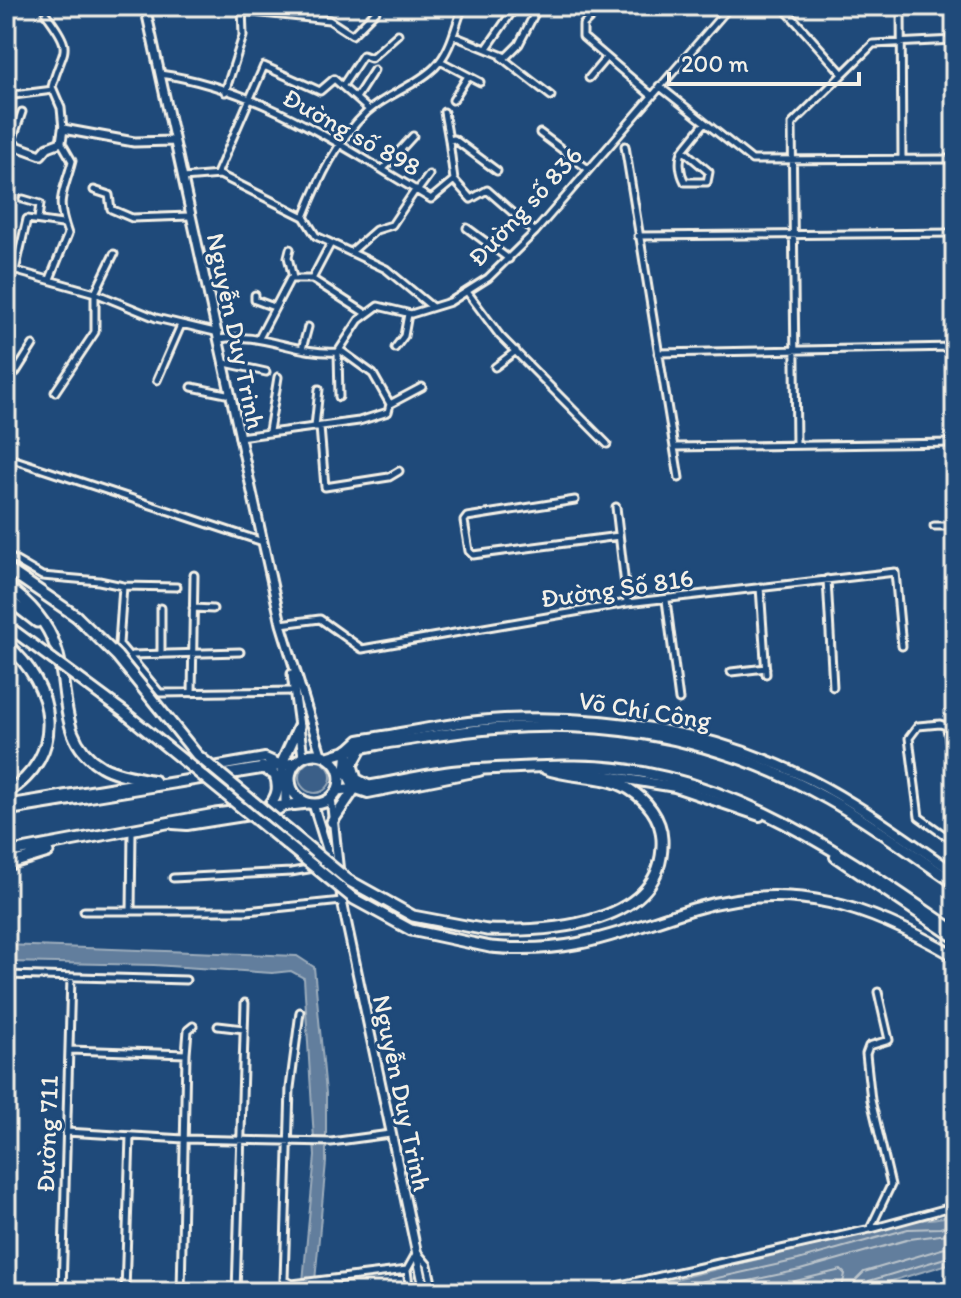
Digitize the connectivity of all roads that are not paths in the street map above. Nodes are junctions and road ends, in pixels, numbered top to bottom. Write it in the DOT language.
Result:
graph roads {
  1 [pos="145,6"];
  2 [pos="311,6"];
  3 [pos="463,6"];
  4 [pos="516,6"];
  5 [pos="602,6"];
  6 [pos="730,6"];
  7 [pos="782,6"];
  8 [pos="901,6"];
  9 [pos="243,8"];
  10 [pos="376,11"];
  11 [pos="535,13"];
  12 [pos="46,14"];
  13 [pos="310,18"];
  14 [pos="398,34"];
  15 [pos="454,36"];
  16 [pos="955,40"];
  17 [pos="901,41"];
  18 [pos="487,48"];
  19 [pos="501,57"];
  20 [pos="605,59"];
  21 [pos="440,61"];
  22 [pos="374,70"];
  23 [pos="842,73"];
  24 [pos="159,74"];
  25 [pos="468,76"];
  26 [pos="589,78"];
  27 [pos="480,82"];
  28 [pos="343,85"];
  29 [pos="659,86"];
  30 [pos="53,90"];
  31 [pos="225,92"];
  32 [pos="6,96"];
  33 [pos="551,96"];
  34 [pos="652,96"];
  35 [pos="356,98"];
  36 [pos="453,100"];
  37 [pos="250,101"];
  38 [pos="369,110"];
  39 [pos="22,112"];
  40 [pos="444,112"];
  41 [pos="704,124"];
  42 [pos="63,129"];
  43 [pos="540,133"];
  44 [pos="413,136"];
  45 [pos="449,140"];
  46 [pos="173,141"];
  47 [pos="61,142"];
  48 [pos="341,143"];
  49 [pos="8,145"];
  50 [pos="625,146"];
  51 [pos="683,150"];
  52 [pos="902,159"];
  53 [pos="955,159"];
  54 [pos="791,160"];
  55 [pos="383,169"];
  56 [pos="588,169"];
  57 [pos="497,171"];
  58 [pos="217,174"];
  59 [pos="429,175"];
  60 [pos="182,179"];
  61 [pos="454,180"];
  62 [pos="94,190"];
  63 [pos="417,190"];
  64 [pos="23,199"];
  65 [pos="190,216"];
  66 [pos="304,217"];
  67 [pos="38,219"];
  68 [pos="63,224"];
  69 [pos="467,228"];
  70 [pos="535,232"];
  71 [pos="955,233"];
  72 [pos="793,235"];
  73 [pos="638,236"];
  74 [pos="331,243"];
  75 [pos="290,249"];
  76 [pos="351,252"];
  77 [pos="114,254"];
  78 [pos="509,259"];
  79 [pos="6,268"];
  80 [pos="15,271"];
  81 [pos="293,278"];
  82 [pos="50,279"];
  83 [pos="312,279"];
  84 [pos="95,293"];
  85 [pos="468,293"];
  86 [pos="255,295"];
  87 [pos="274,307"];
  88 [pos="432,307"];
  89 [pos="365,313"];
  90 [pos="408,314"];
  91 [pos="181,325"];
  92 [pos="308,327"];
  93 [pos="219,336"];
  94 [pos="259,338"];
  95 [pos="33,345"];
  96 [pos="955,347"];
  97 [pos="395,348"];
  98 [pos="302,349"];
  99 [pos="795,349"];
  100 [pos="339,351"];
  101 [pos="517,351"];
  102 [pos="658,353"];
  103 [pos="225,363"];
  104 [pos="495,367"];
  105 [pos="7,368"];
  106 [pos="266,372"];
  107 [pos="278,377"];
  108 [pos="6,378"];
  109 [pos="157,380"];
  110 [pos="192,387"];
  111 [pos="422,387"];
  112 [pos="319,389"];
  113 [pos="55,392"];
  114 [pos="232,395"];
  115 [pos="339,397"];
  116 [pos="390,404"];
  117 [pos="318,427"];
  118 [pos="269,431"];
  119 [pos="238,437"];
  120 [pos="955,443"];
  121 [pos="607,444"];
  122 [pos="796,444"];
  123 [pos="674,447"];
  124 [pos="6,457"];
  125 [pos="399,471"];
  126 [pos="679,478"];
  127 [pos="575,500"];
  128 [pos="616,507"];
  129 [pos="934,526"];
  130 [pos="955,526"];
  131 [pos="619,536"];
  132 [pos="265,542"];
  133 [pos="6,555"];
  134 [pos="6,568"];
  135 [pos="194,575"];
  136 [pos="827,579"];
  137 [pos="6,586"];
  138 [pos="123,586"];
  139 [pos="177,587"];
  140 [pos="760,587"];
  141 [pos="6,598"];
  142 [pos="666,600"];
  143 [pos="627,603"];
  144 [pos="161,608"];
  145 [pos="193,608"];
  146 [pos="213,609"];
  147 [pos="281,624"];
  148 [pos="6,625"];
  149 [pos="6,644"];
  150 [pos="902,646"];
  151 [pos="57,651"];
  152 [pos="240,652"];
  153 [pos="190,653"];
  154 [pos="161,654"];
  155 [pos="131,655"];
  156 [pos="291,664"];
  157 [pos="731,672"];
  158 [pos="833,687"];
  159 [pos="294,691"];
  160 [pos="192,693"];
  161 [pos="679,700"];
  162 [pos="533,722"];
  163 [pos="299,726"];
  164 [pos="947,728"];
  165 [pos="955,729"];
  166 [pos="362,747"];
  167 [pos="348,750"];
  168 [pos="324,756"];
  169 [pos="299,760"];
  170 [pos="281,765"];
  171 [pos="262,767"];
  172 [pos="543,767"];
  173 [pos="480,771"];
  174 [pos="955,776"];
  175 [pos="187,779"];
  176 [pos="162,782"];
  177 [pos="370,786"];
  178 [pos="355,788"];
  179 [pos="6,793"];
  180 [pos="335,794"];
  181 [pos="286,804"];
  182 [pos="310,804"];
  183 [pos="270,805"];
  184 [pos="6,808"];
  185 [pos="870,820"];
  186 [pos="332,822"];
  187 [pos="169,823"];
  188 [pos="132,831"];
  189 [pos="955,831"];
  190 [pos="77,842"];
  191 [pos="8,854"];
  192 [pos="6,865"];
  193 [pos="332,865"];
  194 [pos="955,873"];
  195 [pos="173,878"];
  196 [pos="955,883"];
  197 [pos="342,901"];
  198 [pos="84,911"];
  199 [pos="131,911"];
  200 [pos="955,931"];
  201 [pos="955,938"];
  202 [pos="955,956"];
  203 [pos="6,975"];
  204 [pos="71,977"];
  205 [pos="186,980"];
  206 [pos="878,992"];
  207 [pos="245,1003"];
  208 [pos="300,1012"];
  209 [pos="193,1026"];
  210 [pos="218,1026"];
  211 [pos="244,1029"];
  212 [pos="70,1050"];
  213 [pos="186,1054"];
  214 [pos="66,1132"];
  215 [pos="390,1134"];
  216 [pos="130,1136"];
  217 [pos="184,1139"];
  218 [pos="241,1141"];
  219 [pos="290,1141"];
  220 [pos="955,1206"];
  221 [pos="870,1229"];
  222 [pos="417,1252"];
  223 [pos="407,1270"];
  224 [pos="62,1292"];
  225 [pos="125,1292"];
  226 [pos="181,1292"];
  227 [pos="236,1292"];
  228 [pos="410,1292"];
  229 [pos="425,1292"];
  230 [pos="434,1292"];
  231 [pos="589,1292"];
  1 -- 24 [label="main road, Nguyễn Duy Trinh"];
  2 -- 13 [label="street"];
  3 -- 15 [label="street"];
  4 -- 18 [label="street"];
  5 -- 20 [label="street"];
  6 -- 29 [label="street, Đường số 836"];
  7 -- 23 [label="street"];
  8 -- 17 [label="street"];
  9 -- 13 [label="street"];
  9 -- 31 [label="street"];
  10 -- 13 [label="street"];
  11 -- 19 [label="street"];
  12 -- 30 [label="street"];
  14 -- 28 [label="street"];
  15 -- 18 [label="street"];
  15 -- 21 [label="street"];
  16 -- 17 [label="street"];
  17 -- 23 [label="street"];
  17 -- 52 [label="street"];
  18 -- 19 [label="street"];
  19 -- 33 [label="street"];
  20 -- 26 [label="street"];
  20 -- 34 [label="street"];
  21 -- 25 [label="street"];
  21 -- 38 [label="street"];
  22 -- 35 [label="street"];
  23 -- 54 [label="street"];
  24 -- 31 [label="street, Đường số 898"];
  24 -- 46 [label="main road, Nguyễn Duy Trinh"];
  25 -- 27 [label="street"];
  25 -- 36 [label="street"];
  28 -- 35 [label="street"];
  28 -- 37 [label="street"];
  29 -- 34 [label="street, Đường số 836"];
  29 -- 41 [label="street"];
  30 -- 32 [label="street"];
  30 -- 42 [label="street"];
  31 -- 37 [label="street, Đường số 898"];
  34 -- 56 [label="street, Đường số 836"];
  35 -- 38 [label="street"];
  37 -- 48 [label="street, Đường số 898"];
  37 -- 58 [label="street"];
  38 -- 48 [label="street"];
  39 -- 49 [label="street"];
  40 -- 45 [label="street"];
  41 -- 51 [label="street"];
  41 -- 54 [label="street"];
  42 -- 46 [label="main road"];
  42 -- 47 [label="main road"];
  43 -- 56 [label="street"];
  44 -- 55 [label="street"];
  45 -- 57 [label="street"];
  45 -- 61 [label="street"];
  46 -- 60 [label="main road, Nguyễn Duy Trinh"];
  47 -- 49 [label="main road"];
  47 -- 68 [label="street"];
  48 -- 55 [label="street, Đường số 898"];
  48 -- 66 [label="street"];
  50 -- 73 [label="street"];
  51 -- 51 [label="street"];
  52 -- 53 [label="street"];
  52 -- 54 [label="street"];
  54 -- 72 [label="street"];
  55 -- 63 [label="street, Đường số 898"];
  56 -- 70 [label="street, Đường số 836"];
  58 -- 60 [label="street"];
  58 -- 66 [label="street"];
  59 -- 63 [label="street"];
  60 -- 65 [label="main road, Nguyễn Duy Trinh"];
  61 -- 63 [label="street, Đường số 898"];
  61 -- 70 [label="street"];
  62 -- 65 [label="street"];
  63 -- 76 [label="street"];
  64 -- 67 [label="street"];
  65 -- 93 [label="main road, Nguyễn Duy Trinh"];
  66 -- 74 [label="street"];
  67 -- 68 [label="street"];
  67 -- 80 [label="street"];
  68 -- 82 [label="street"];
  69 -- 78 [label="street"];
  70 -- 78 [label="street, Đường số 836"];
  71 -- 72 [label="street"];
  72 -- 73 [label="street"];
  72 -- 99 [label="street"];
  73 -- 102 [label="street"];
  74 -- 76 [label="street"];
  74 -- 83 [label="street"];
  75 -- 81 [label="street"];
  76 -- 88 [label="street"];
  77 -- 84 [label="street"];
  78 -- 85 [label="street, Đường số 836"];
  79 -- 80 [label="street"];
  80 -- 82 [label="street"];
  81 -- 83 [label="street"];
  81 -- 87 [label="street"];
  82 -- 84 [label="street"];
  83 -- 89 [label="street"];
  84 -- 91 [label="street"];
  84 -- 113 [label="street"];
  85 -- 88 [label="street, Đường số 836"];
  85 -- 101 [label="street"];
  86 -- 87 [label="street"];
  87 -- 94 [label="street"];
  88 -- 90 [label="street, Đường số 836"];
  89 -- 90 [label="street, Đường số 836"];
  89 -- 100 [label="street"];
  90 -- 97 [label="street"];
  91 -- 93 [label="street"];
  91 -- 109 [label="street"];
  92 -- 98 [label="street"];
  93 -- 94 [label="street"];
  93 -- 103 [label="main road, Nguyễn Duy Trinh"];
  94 -- 98 [label="street"];
  95 -- 105 [label="street"];
  96 -- 99 [label="street"];
  98 -- 100 [label="street"];
  99 -- 102 [label="street"];
  99 -- 122 [label="street"];
  100 -- 115 [label="street"];
  100 -- 116 [label="street"];
  101 -- 104 [label="street"];
  101 -- 121 [label="street"];
  102 -- 123 [label="street"];
  103 -- 106 [label="street"];
  103 -- 114 [label="main road, Nguyễn Duy Trinh"];
  105 -- 108 [label="street"];
  107 -- 118 [label="street"];
  110 -- 114 [label="street"];
  111 -- 116 [label="street"];
  112 -- 117 [label="street"];
  114 -- 119 [label="main road, Nguyễn Duy Trinh"];
  116 -- 117 [label="street"];
  117 -- 118 [label="street"];
  117 -- 125 [label="street"];
  118 -- 119 [label="street"];
  119 -- 132 [label="main road, Nguyễn Duy Trinh"];
  120 -- 122 [label="street"];
  122 -- 123 [label="street"];
  123 -- 126 [label="street"];
  124 -- 132 [label="street"];
  127 -- 131 [label="street"];
  128 -- 131 [label="street"];
  129 -- 130 [label="street"];
  131 -- 143 [label="street"];
  132 -- 147 [label="main road, Nguyễn Duy Trinh"];
  133 -- 138 [label="street"];
  134 -- 172 [label="highway, bridge"];
  135 -- 145 [label="street"];
  136 -- 140 [label="street, Đường Số 816"];
  136 -- 150 [label="street, Đường Số 816"];
  136 -- 158 [label="street"];
  137 -- 151 [label="highway"];
  138 -- 139 [label="street"];
  138 -- 155 [label="street"];
  140 -- 142 [label="street, Đường Số 816"];
  140 -- 157 [label="street"];
  141 -- 151 [label="highway"];
  142 -- 143 [label="street, Đường Số 816"];
  142 -- 161 [label="street"];
  143 -- 147 [label="street, Đường Số 816"];
  144 -- 154 [label="street"];
  145 -- 146 [label="street"];
  145 -- 153 [label="street"];
  147 -- 156 [label="main road, Nguyễn Duy Trinh"];
  148 -- 202 [label="highway, bridge"];
  149 -- 179 [label="highway"];
  151 -- 176 [label="highway"];
  152 -- 153 [label="street"];
  153 -- 154 [label="street"];
  153 -- 160 [label="street"];
  154 -- 155 [label="street"];
  155 -- 160 [label="street"];
  156 -- 159 [label="main road, Nguyễn Duy Trinh"];
  156 -- 168 [label="main road, Nguyễn Duy Trinh"];
  159 -- 160 [label="street"];
  159 -- 163 [label="main road, Nguyễn Duy Trinh"];
  162 -- 166 [label="highway, Võ Chí Công"];
  162 -- 167 [label="main road, Võ Chí Công"];
  162 -- 185 [label="highway, Võ Chí Công"];
  163 -- 169 [label="main road, Nguyễn Duy Trinh"];
  163 -- 170 [label="highway"];
  164 -- 165 [label="street"];
  164 -- 174 [label="street"];
  164 -- 189 [label="street"];
  166 -- 167 [label="highway, Võ Chí Công"];
  166 -- 177 [label="highway"];
  167 -- 168 [label="highway, Võ Chí Công"];
  167 -- 178 [label="highway"];
  168 -- 169 [label="highway"];
  168 -- 180 [label="highway"];
  169 -- 170 [label="highway"];
  169 -- 182 [label="highway"];
  170 -- 171 [label="highway"];
  170 -- 175 [label="main road"];
  170 -- 181 [label="highway"];
  171 -- 175 [label="highway"];
  171 -- 183 [label="highway"];
  172 -- 173 [label="highway"];
  172 -- 200 [label="highway"];
  172 -- 201 [label="main road"];
  173 -- 177 [label="highway"];
  173 -- 178 [label="main road"];
  175 -- 176 [label="highway"];
  176 -- 184 [label="highway"];
  177 -- 178 [label="highway"];
  178 -- 180 [label="highway"];
  178 -- 186 [label="highway"];
  180 -- 182 [label="highway"];
  180 -- 186 [label="main road, Nguyễn Duy Trinh"];
  181 -- 182 [label="highway"];
  181 -- 183 [label="highway"];
  181 -- 187 [label="main road"];
  182 -- 193 [label="main road, Nguyễn Duy Trinh"];
  183 -- 187 [label="highway"];
  185 -- 194 [label="main road, Võ Chí Công"];
  185 -- 196 [label="highway, Võ Chí Công"];
  186 -- 197 [label="main road, Nguyễn Duy Trinh"];
  187 -- 188 [label="highway"];
  188 -- 190 [label="highway"];
  188 -- 199 [label="street"];
  190 -- 191 [label="highway"];
  190 -- 192 [label="highway"];
  193 -- 195 [label="street"];
  193 -- 197 [label="main road, Nguyễn Duy Trinh"];
  197 -- 199 [label="street"];
  197 -- 215 [label="main road, Nguyễn Duy Trinh"];
  198 -- 199 [label="street"];
  203 -- 204 [label="street"];
  204 -- 205 [label="street"];
  204 -- 212 [label="street, Đường 711"];
  206 -- 221 [label="street"];
  207 -- 211 [label="street"];
  208 -- 219 [label="street"];
  209 -- 213 [label="street"];
  210 -- 211 [label="street"];
  211 -- 218 [label="street"];
  212 -- 213 [label="street"];
  212 -- 214 [label="street, Đường 711"];
  213 -- 217 [label="street"];
  214 -- 216 [label="street"];
  214 -- 224 [label="street, Đường 711"];
  215 -- 219 [label="street"];
  215 -- 222 [label="main road, Nguyễn Duy Trinh"];
  216 -- 217 [label="street"];
  216 -- 225 [label="street"];
  217 -- 218 [label="street"];
  217 -- 226 [label="street"];
  218 -- 219 [label="street"];
  218 -- 227 [label="street"];
  219 -- 223 [label="street"];
  220 -- 221 [label="street"];
  221 -- 231 [label="street"];
  222 -- 223 [label="street"];
  222 -- 229 [label="main road, Nguyễn Duy Trinh"];
  222 -- 230 [label="street"];
  223 -- 228 [label="street"];
}
